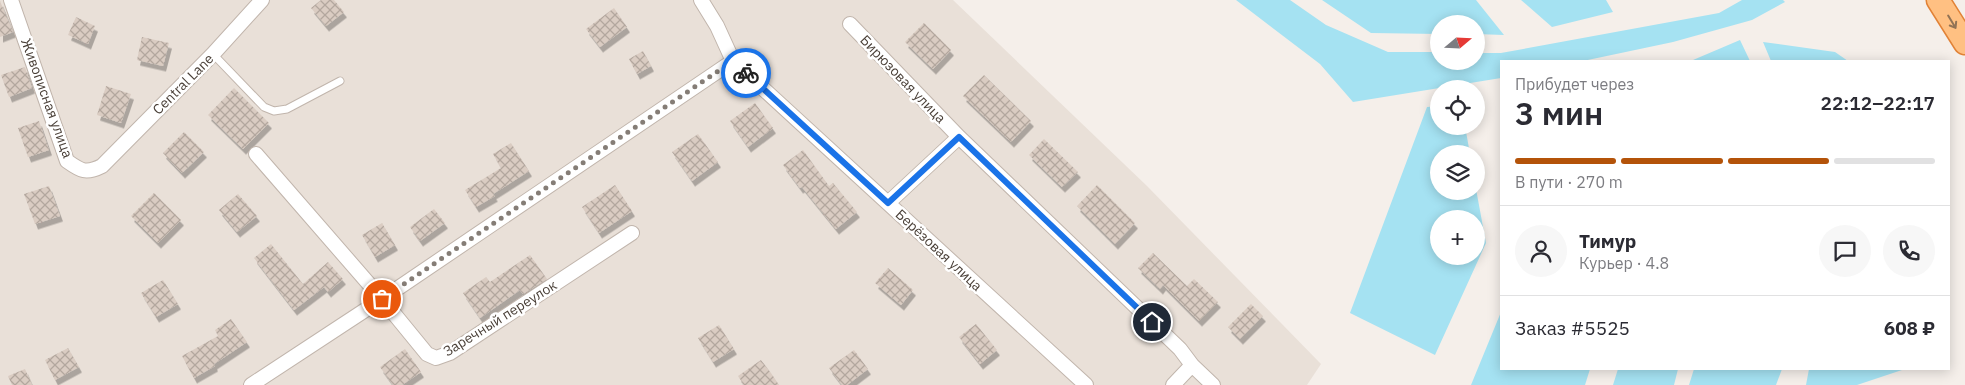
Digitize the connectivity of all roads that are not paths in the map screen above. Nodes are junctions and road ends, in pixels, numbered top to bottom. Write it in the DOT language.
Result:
graph roads {
  1 [pos="12,0"];
  2 [pos="262,0"];
  3 [pos="701,0"];
  4 [pos="1938,0"];
  5 [pos="850,24"];
  6 [pos="1965,43"];
  7 [pos="213,54"];
  8 [pos="733,61"];
  9 [pos="340,81"];
  10 [pos="959,137"];
  11 [pos="256,154"];
  12 [pos="102,166"];
  13 [pos="888,203"];
  14 [pos="632,233"];
  15 [pos="382,299"];
  16 [pos="1192,365"];
  17 [pos="251,385"];
  18 [pos="1086,385"];
  19 [pos="1173,385"];
  20 [pos="1212,385"];
  1 -- 12 [label="street, Живописная улица"];
  2 -- 7 [label="street, Central Lane"];
  3 -- 8 [label="street, Берёзовая улица"];
  4 -- 6 [label="highway, one-way"];
  5 -- 10 [label="street, Бирюзовая улица"];
  7 -- 9 [label="lane"];
  7 -- 12 [label="street, Central Lane"];
  8 -- 13 [label="street, Берёзовая улица"];
  8 -- 15 [label="street"];
  10 -- 13 [label="street"];
  10 -- 16 [label="street, Бирюзовая улица"];
  11 -- 15 [label="street"];
  13 -- 18 [label="street, Берёзовая улица"];
  14 -- 15 [label="street, Заречный переулок"];
  15 -- 17 [label="street"];
  16 -- 19 [label="street"];
  16 -- 20 [label="street, Бирюзовая улица"];
}
